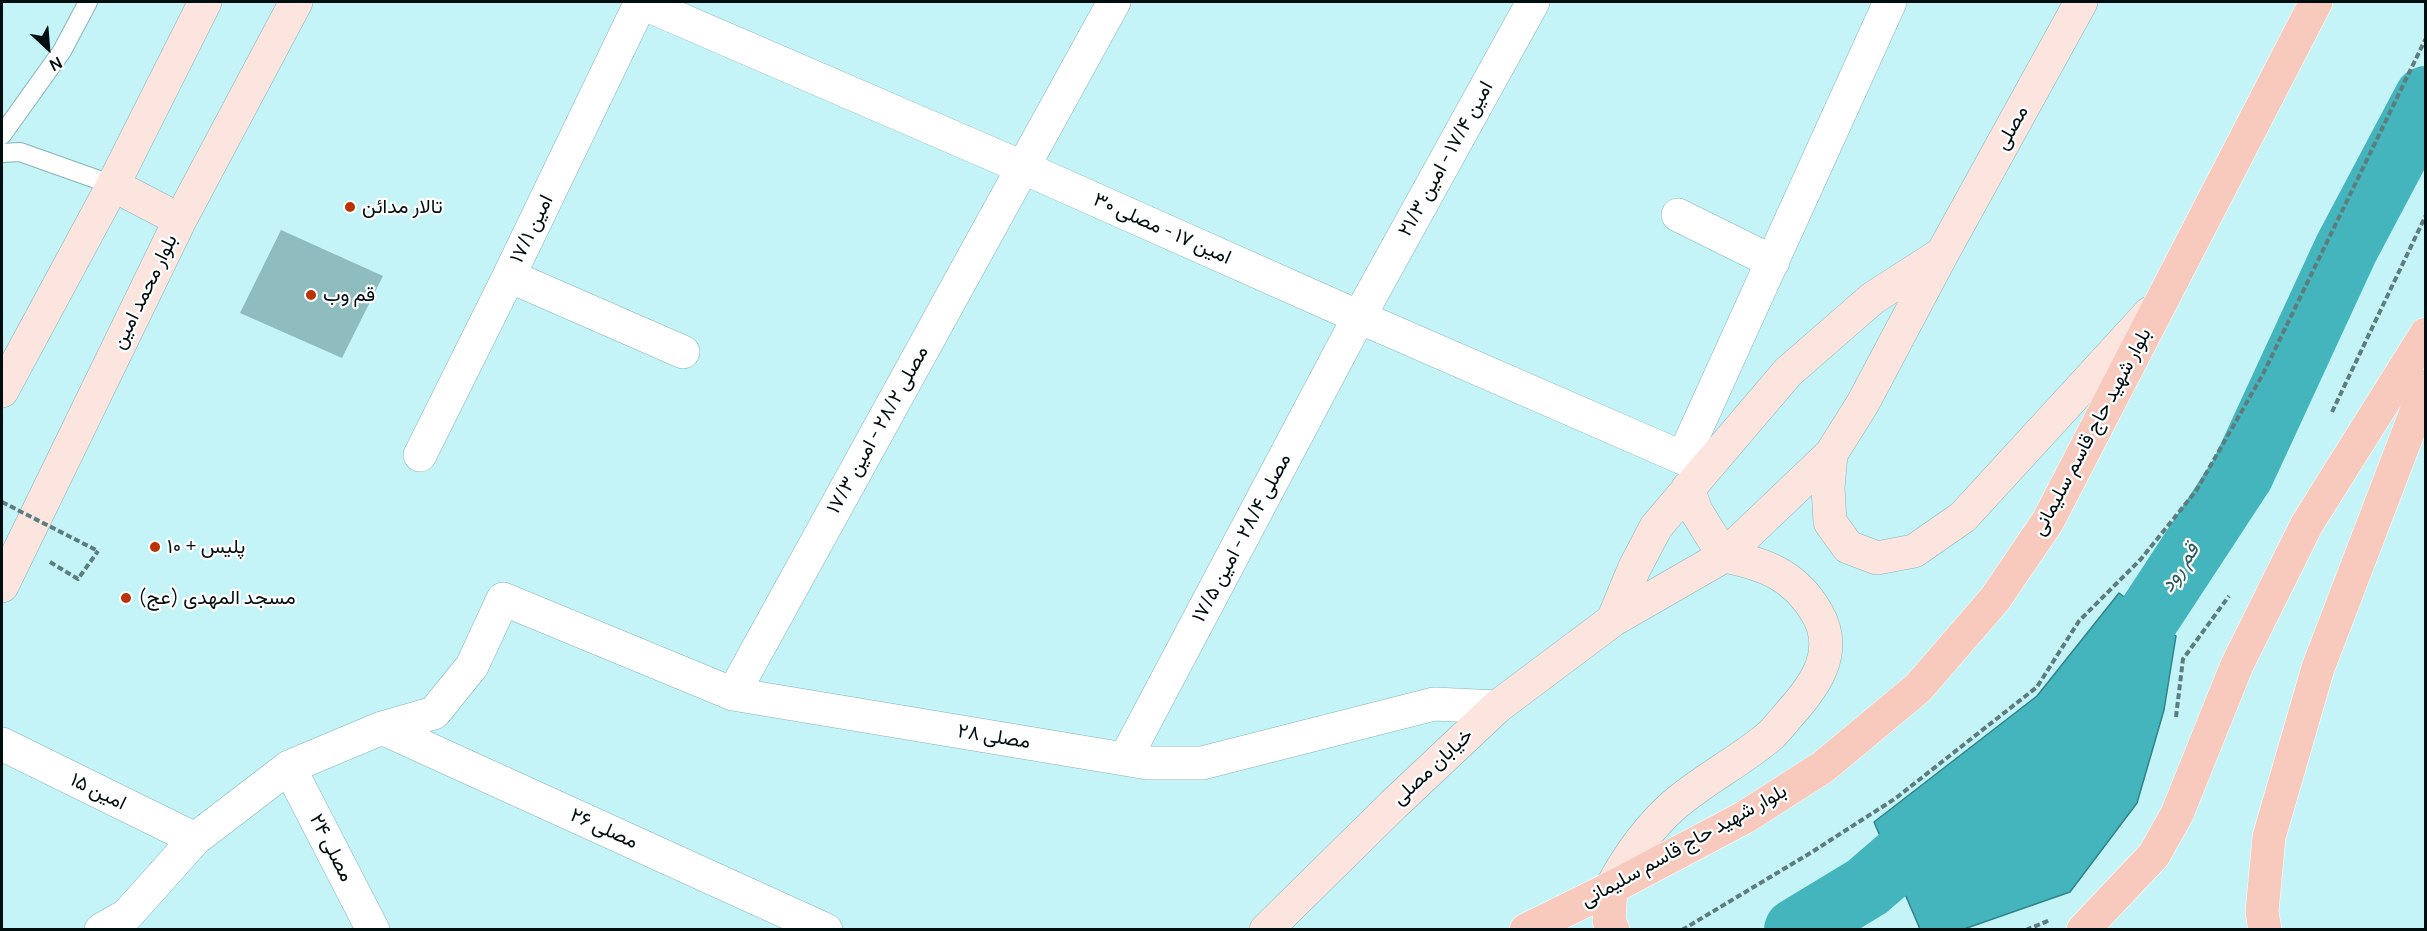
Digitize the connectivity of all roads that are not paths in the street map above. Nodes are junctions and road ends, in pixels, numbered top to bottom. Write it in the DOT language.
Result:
graph roads {
  1 [pos="88,2"];
  2 [pos="205,2"];
  3 [pos="296,2"];
  4 [pos="640,2"];
  5 [pos="1114,2"];
  6 [pos="1533,2"];
  7 [pos="1890,2"];
  8 [pos="2081,2"];
  9 [pos="2316,2"];
  10 [pos="4,124"];
  11 [pos="20,152"];
  12 [pos="2,153"];
  13 [pos="1022,167"];
  14 [pos="113,185"];
  15 [pos="1678,215"];
  16 [pos="180,220"];
  17 [pos="1942,255"];
  18 [pos="1773,262"];
  19 [pos="509,276"];
  20 [pos="2161,301"];
  21 [pos="1359,317"];
  22 [pos="2426,334"];
  23 [pos="683,352"];
  24 [pos="2426,386"];
  25 [pos="2,391"];
  26 [pos="1831,454"];
  27 [pos="420,455"];
  28 [pos="1686,473"];
  29 [pos="1724,556"];
  30 [pos="2,586"];
  31 [pos="1613,620"];
  32 [pos="734,694"];
  33 [pos="1497,707"];
  34 [pos="382,728"];
  35 [pos="2,744"];
  36 [pos="1125,759"];
  37 [pos="289,767"];
  38 [pos="195,839"];
  39 [pos="1611,888"];
  40 [pos="120,925"];
  41 [pos="373,930"];
  42 [pos="826,930"];
  43 [pos="1266,930"];
  44 [pos="1526,930"];
  45 [pos="1613,930"];
  46 [pos="2083,930"];
  47 [pos="2265,930"];
  1 -- 10 [label="lane"];
  2 -- 14 [label="main road"];
  3 -- 16 [label="main road, بلوار محمد امین"];
  4 -- 13 [label="street, امین ۱۷ - مصلی ۳۰"];
  4 -- 19 [label="street, امین ۱۷/۱"];
  5 -- 13 [label="street, مصلی ۲۸/۲ - امین ۱۷/۳"];
  6 -- 21 [label="street, امین ۱۷/۴ - امین ۲۱/۳"];
  7 -- 18 [label="street"];
  8 -- 17 [label="main road, مصلی"];
  9 -- 20 [label="main road, بلوار شهید حاج قاسم سلیمانی"];
  10 -- 11 [label="lane"];
  11 -- 12 [label="lane"];
  11 -- 14 [label="lane"];
  13 -- 21 [label="street, امین ۱۷ - مصلی ۳۰"];
  13 -- 32 [label="street, مصلی ۲۸/۲ - امین ۱۷/۳"];
  14 -- 16 [label="main road"];
  14 -- 25 [label="main road"];
  15 -- 18 [label="street"];
  16 -- 30 [label="main road, بلوار محمد امین"];
  17 -- 26 [label="main road, مصلی"];
  17 -- 28 [label="main road"];
  18 -- 28 [label="street"];
  19 -- 23 [label="street"];
  19 -- 27 [label="street, امین ۱۷/۱"];
  20 -- 26 [label="main road"];
  20 -- 39 [label="main road, بلوار شهید حاج قاسم سلیمانی"];
  21 -- 28 [label="street, امین ۱۷ - مصلی ۳۰"];
  21 -- 36 [label="street, مصلی ۲۸/۴ - امین ۱۷/۵"];
  22 -- 46 [label="main road"];
  24 -- 47 [label="main road"];
  26 -- 29 [label="main road, خیابان مصلی"];
  28 -- 29 [label="main road"];
  28 -- 31 [label="main road"];
  29 -- 31 [label="main road, خیابان مصلی"];
  29 -- 39 [label="main road"];
  31 -- 33 [label="main road, خیابان مصلی"];
  32 -- 34 [label="street, مصلی ۲۸"];
  32 -- 36 [label="street, مصلی ۲۸"];
  33 -- 36 [label="street, مصلی ۲۸"];
  33 -- 43 [label="main road, خیابان مصلی"];
  34 -- 37 [label="street"];
  34 -- 42 [label="street, مصلی ۲۶"];
  35 -- 38 [label="street, امین ۱۵"];
  37 -- 38 [label="street"];
  37 -- 41 [label="street, مصلی ۲۴"];
  38 -- 40 [label="street"];
  39 -- 44 [label="main road, بلوار شهید حاج قاسم سلیمانی"];
  39 -- 45 [label="main road"];
}
